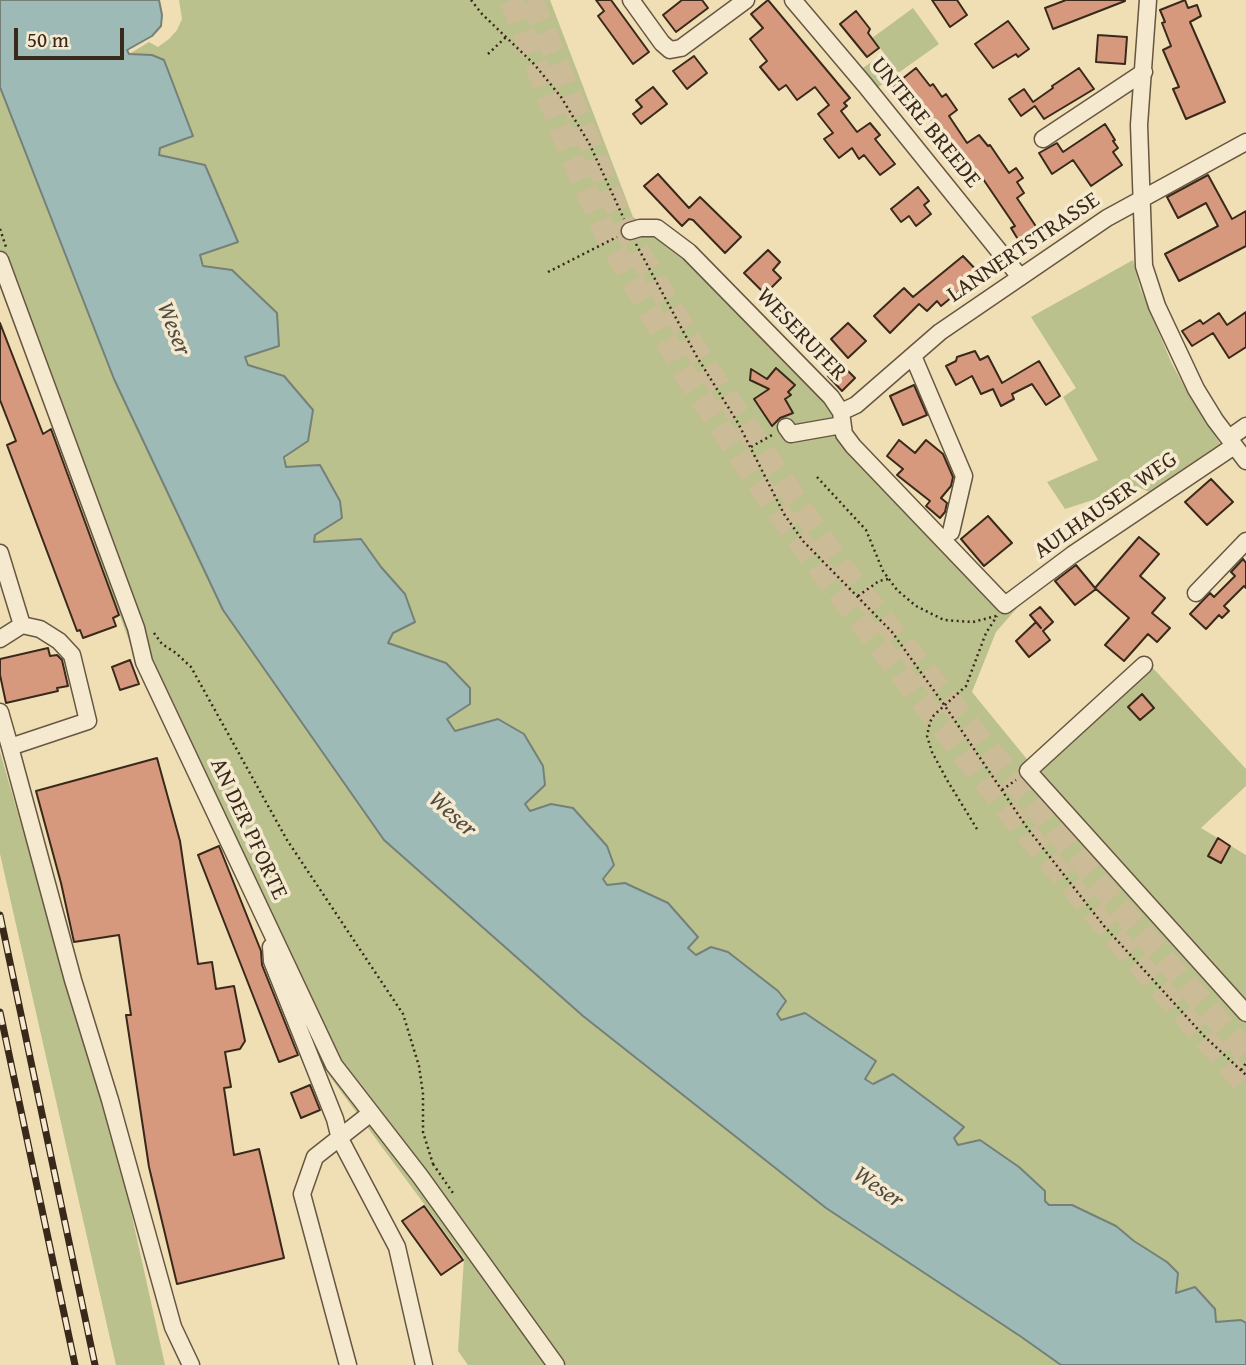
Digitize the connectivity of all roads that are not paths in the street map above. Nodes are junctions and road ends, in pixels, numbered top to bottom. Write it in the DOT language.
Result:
graph roads {
  1 [pos="631,0"];
  2 [pos="746,0"];
  3 [pos="793,0"];
  4 [pos="1149,0"];
  5 [pos="1144,72"];
  6 [pos="1043,139"];
  7 [pos="1246,142"];
  8 [pos="1140,199"];
  9 [pos="629,231"];
  10 [pos="0,260"];
  11 [pos="1020,277"];
  12 [pos="913,356"];
  13 [pos="841,419"];
  14 [pos="1246,426"];
  15 [pos="787,428"];
  16 [pos="1232,442"];
  17 [pos="1246,461"];
  18 [pos="951,532"];
  19 [pos="1246,541"];
  20 [pos="0,553"];
  21 [pos="1196,593"];
  22 [pos="1005,605"];
  23 [pos="22,625"];
  24 [pos="0,639"];
  25 [pos="1144,665"];
  26 [pos="0,712"];
  27 [pos="9,747"];
  28 [pos="270,931"];
  29 [pos="1246,1013"];
  30 [pos="371,1113"];
  31 [pos="341,1139"];
  32 [pos="191,1365"];
  33 [pos="348,1365"];
  34 [pos="424,1365"];
  35 [pos="556,1365"];
  1 -- 2 [label="street"];
  3 -- 11 [label="street, UNTERE BREEDE"];
  4 -- 5 [label="street"];
  5 -- 6 [label="street"];
  5 -- 8 [label="street"];
  7 -- 8 [label="street, LANNERTSTRASSE"];
  8 -- 11 [label="street, LANNERTSTRASSE"];
  8 -- 16 [label="street"];
  9 -- 13 [label="street, WESERUFER"];
  10 -- 28 [label="street, AN DER PFORTE"];
  11 -- 12 [label="street, LANNERTSTRASSE"];
  12 -- 13 [label="street, LANNERTSTRASSE"];
  12 -- 18 [label="street"];
  13 -- 15 [label="street"];
  13 -- 22 [label="street, WESERUFER"];
  14 -- 16 [label="street, AULHAUSER WEG"];
  16 -- 17 [label="street"];
  16 -- 22 [label="street, AULHAUSER WEG"];
  19 -- 21 [label="street"];
  20 -- 23 [label="street"];
  23 -- 24 [label="street"];
  23 -- 27 [label="street"];
  25 -- 29 [label="street"];
  26 -- 27 [label="street"];
  27 -- 32 [label="street"];
  28 -- 30 [label="street, AN DER PFORTE"];
  28 -- 31 [label="street"];
  30 -- 31 [label="street"];
  30 -- 35 [label="street, AN DER PFORTE"];
  31 -- 33 [label="street"];
  31 -- 34 [label="street"];
}
